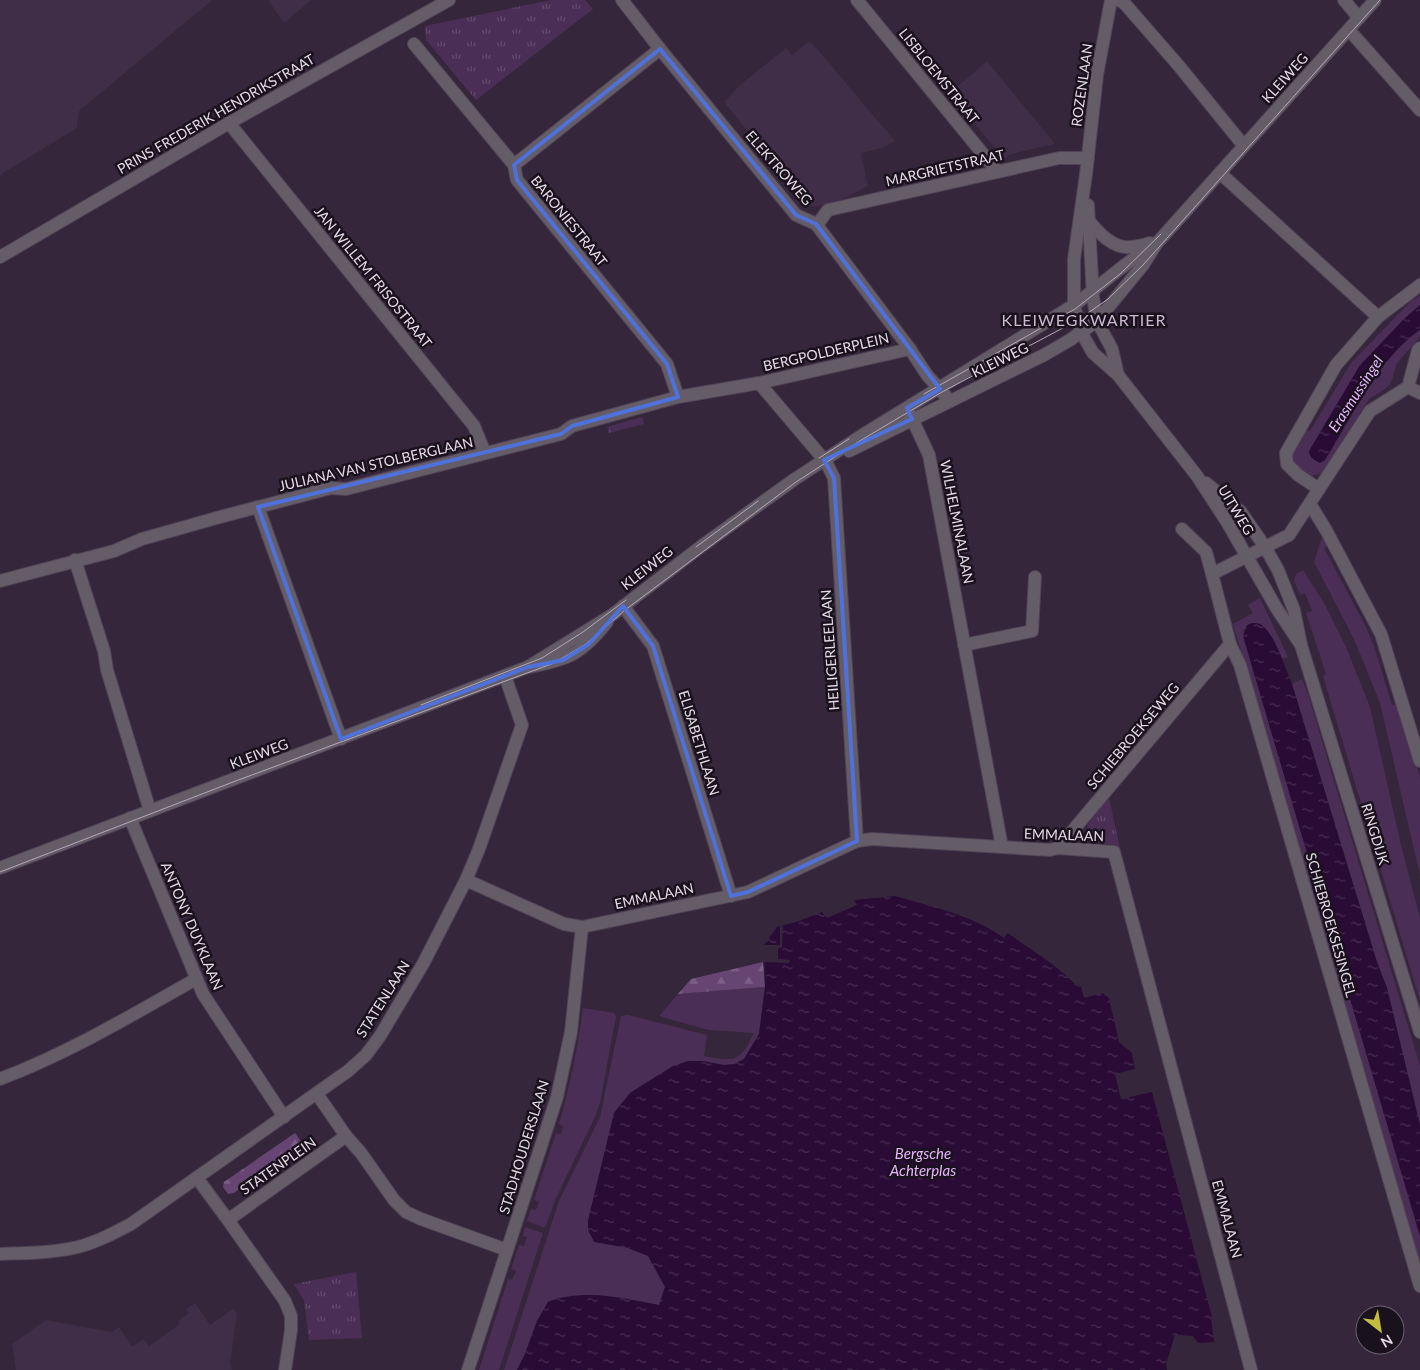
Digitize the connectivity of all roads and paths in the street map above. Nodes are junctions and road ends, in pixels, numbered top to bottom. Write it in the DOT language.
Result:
graph roads {
  1 [pos="448,0"];
  2 [pos="622,0"];
  3 [pos="857,0"];
  4 [pos="1111,0"];
  5 [pos="1119,0"];
  6 [pos="1344,0"];
  7 [pos="1376,0"];
  8 [pos="1359,18"];
  9 [pos="1349,30"];
  10 [pos="414,44"];
  11 [pos="660,49"];
  12 [pos="1420,110"];
  13 [pos="230,123"];
  14 [pos="1244,146"];
  15 [pos="1088,158"];
  16 [pos="514,165"];
  17 [pos="997,171"];
  18 [pos="1220,173"];
  19 [pos="1086,174"];
  20 [pos="1088,220"];
  21 [pos="816,225"];
  22 [pos="1157,243"];
  23 [pos="0,256"];
  24 [pos="1420,284"];
  25 [pos="1092,292"];
  26 [pos="1074,305"];
  27 [pos="1378,317"];
  28 [pos="1097,320"];
  29 [pos="1082,332"];
  30 [pos="1420,348"];
  31 [pos="910,349"];
  32 [pos="1118,375"];
  33 [pos="759,383"];
  34 [pos="940,389"];
  35 [pos="1414,390"];
  36 [pos="678,397"];
  37 [pos="950,401"];
  38 [pos="910,414"];
  39 [pos="485,453"];
  40 [pos="824,460"];
  41 [pos="1197,476"];
  42 [pos="1319,489"];
  43 [pos="1310,504"];
  44 [pos="258,507"];
  45 [pos="1182,529"];
  46 [pos="1265,547"];
  47 [pos="1246,556"];
  48 [pos="75,560"];
  49 [pos="1212,574"];
  50 [pos="1035,577"];
  51 [pos="0,580"];
  52 [pos="623,606"];
  53 [pos="1230,644"];
  54 [pos="964,645"];
  55 [pos="1301,645"];
  56 [pos="506,676"];
  57 [pos="340,739"];
  58 [pos="1420,761"];
  59 [pos="150,811"];
  60 [pos="130,818"];
  61 [pos="857,841"];
  62 [pos="1002,847"];
  63 [pos="1058,848"];
  64 [pos="0,868"];
  65 [pos="466,880"];
  66 [pos="731,896"];
  67 [pos="582,927"];
  68 [pos="196,979"];
  69 [pos="1420,1032"];
  70 [pos="0,1079"];
  71 [pos="317,1094"];
  72 [pos="284,1117"];
  73 [pos="346,1136"];
  74 [pos="197,1178"];
  75 [pos="228,1220"];
  76 [pos="506,1250"];
  77 [pos="0,1254"];
  78 [pos="1420,1286"];
  79 [pos="285,1370"];
  80 [pos="468,1370"];
  81 [pos="1251,1370"];
  1 -- 13 [label="street, PRINS FREDERIK HENDRIKSTRAAT"];
  2 -- 11 [label="street, ELEKTROWEG"];
  3 -- 17 [label="street, LISBLOEMSTRAAT"];
  4 -- 15 [label="street, ROZENLAAN"];
  5 -- 14 [label="street"];
  6 -- 8 [label="street"];
  7 -- 8 [label="street, KLEIWEG"];
  8 -- 9 [label="street, KLEIWEG"];
  9 -- 12 [label="street"];
  9 -- 14 [label="street, KLEIWEG"];
  10 -- 16 [label="street, BARONIESTRAAT"];
  11 -- 16 [label="street"];
  11 -- 21 [label="street, ELEKTROWEG"];
  13 -- 23 [label="street, PRINS FREDERIK HENDRIKSTRAAT"];
  13 -- 39 [label="street, JAN WILLEM FRISOSTRAAT"];
  14 -- 18 [label="street, KLEIWEG"];
  15 -- 17 [label="street, MARGRIETSTRAAT"];
  15 -- 19 [label="street, ROZENLAAN"];
  16 -- 36 [label="street, BARONIESTRAAT"];
  17 -- 21 [label="street, MARGRIETSTRAAT"];
  18 -- 22 [label="street, KLEIWEG"];
  18 -- 27 [label="street"];
  19 -- 20 [label="street, ROZENLAAN"];
  19 -- 26 [label="street, ROZENLAAN"];
  20 -- 22 [label="street"];
  20 -- 25 [label="street, ROZENLAAN"];
  21 -- 31 [label="street, ELEKTROWEG"];
  22 -- 25 [label="street, KLEIWEG"];
  22 -- 28 [label="street, KLEIWEG"];
  24 -- 27 [label="street"];
  25 -- 26 [label="street, KLEIWEG"];
  25 -- 28 [label="street, UITWEG"];
  26 -- 29 [label="street, UITWEG"];
  26 -- 34 [label="street, KLEIWEG"];
  27 -- 42 [label="street"];
  28 -- 29 [label="street, KLEIWEG"];
  28 -- 32 [label="street, UITWEG"];
  29 -- 32 [label="street, UITWEG"];
  29 -- 37 [label="street, KLEIWEG"];
  30 -- 35 [label="street"];
  31 -- 33 [label="street, BERGPOLDERPLEIN"];
  31 -- 34 [label="street, ELEKTROWEG"];
  32 -- 41 [label="street, UITWEG"];
  33 -- 36 [label="street, JULIANA VAN STOLBERGLAAN"];
  33 -- 40 [label="street, BERGPOLDERPLEIN"];
  34 -- 37 [label="street, ELEKTROWEG"];
  34 -- 38 [label="street, KLEIWEG"];
  35 -- 42 [label="street"];
  36 -- 39 [label="street, JULIANA VAN STOLBERGLAAN"];
  37 -- 38 [label="street, KLEIWEG"];
  38 -- 40 [label="street, KLEIWEG"];
  38 -- 54 [label="street, WILHELMINALAAN"];
  39 -- 44 [label="street, JULIANA VAN STOLBERGLAAN"];
  40 -- 52 [label="street, KLEIWEG"];
  40 -- 61 [label="street, HEILIGERLEELAAN"];
  41 -- 46 [label="street, UITWEG"];
  41 -- 47 [label="street, UITWEG"];
  42 -- 43 [label="street"];
  43 -- 46 [label="street"];
  43 -- 58 [label="street"];
  44 -- 48 [label="street, JULIANA VAN STOLBERGLAAN"];
  44 -- 57 [label="street"];
  45 -- 49 [label="street"];
  46 -- 47 [label="street"];
  46 -- 55 [label="street, RINGDIJK"];
  47 -- 49 [label="street, UITWEG"];
  47 -- 55 [label="street, RINGDIJK"];
  48 -- 51 [label="street, JULIANA VAN STOLBERGLAAN"];
  48 -- 59 [label="street"];
  49 -- 53 [label="street, SCHIEBROEKSESINGEL"];
  50 -- 54 [label="street"];
  52 -- 56 [label="street, KLEIWEG"];
  52 -- 66 [label="street, ELISABETHLAAN"];
  53 -- 63 [label="street, SCHIEBROEKSEWEG"];
  53 -- 78 [label="street, SCHIEBROEKSESINGEL"];
  54 -- 62 [label="street, WILHELMINALAAN"];
  55 -- 69 [label="street, RINGDIJK"];
  56 -- 57 [label="street, KLEIWEG"];
  56 -- 65 [label="street, STATENLAAN"];
  57 -- 59 [label="street, KLEIWEG"];
  59 -- 60 [label="street, KLEIWEG"];
  60 -- 64 [label="street, KLEIWEG"];
  60 -- 68 [label="street, ANTONY DUYKLAAN"];
  61 -- 62 [label="street, EMMALAAN"];
  61 -- 66 [label="street, EMMALAAN"];
  62 -- 63 [label="street, EMMALAAN"];
  63 -- 81 [label="street, EMMALAAN"];
  65 -- 67 [label="street"];
  65 -- 71 [label="street, STATENLAAN"];
  66 -- 67 [label="street, EMMALAAN"];
  67 -- 76 [label="street, STADHOUDERSLAAN"];
  68 -- 70 [label="street"];
  68 -- 72 [label="street, ANTONY DUYKLAAN"];
  71 -- 72 [label="street, STATENLAAN"];
  71 -- 73 [label="street"];
  72 -- 74 [label="street, STATENLAAN"];
  73 -- 75 [label="street, STATENPLEIN"];
  73 -- 76 [label="street"];
  74 -- 75 [label="street"];
  74 -- 77 [label="street, STATENLAAN"];
  75 -- 79 [label="street"];
  76 -- 80 [label="street, STADHOUDERSLAAN"];
}
